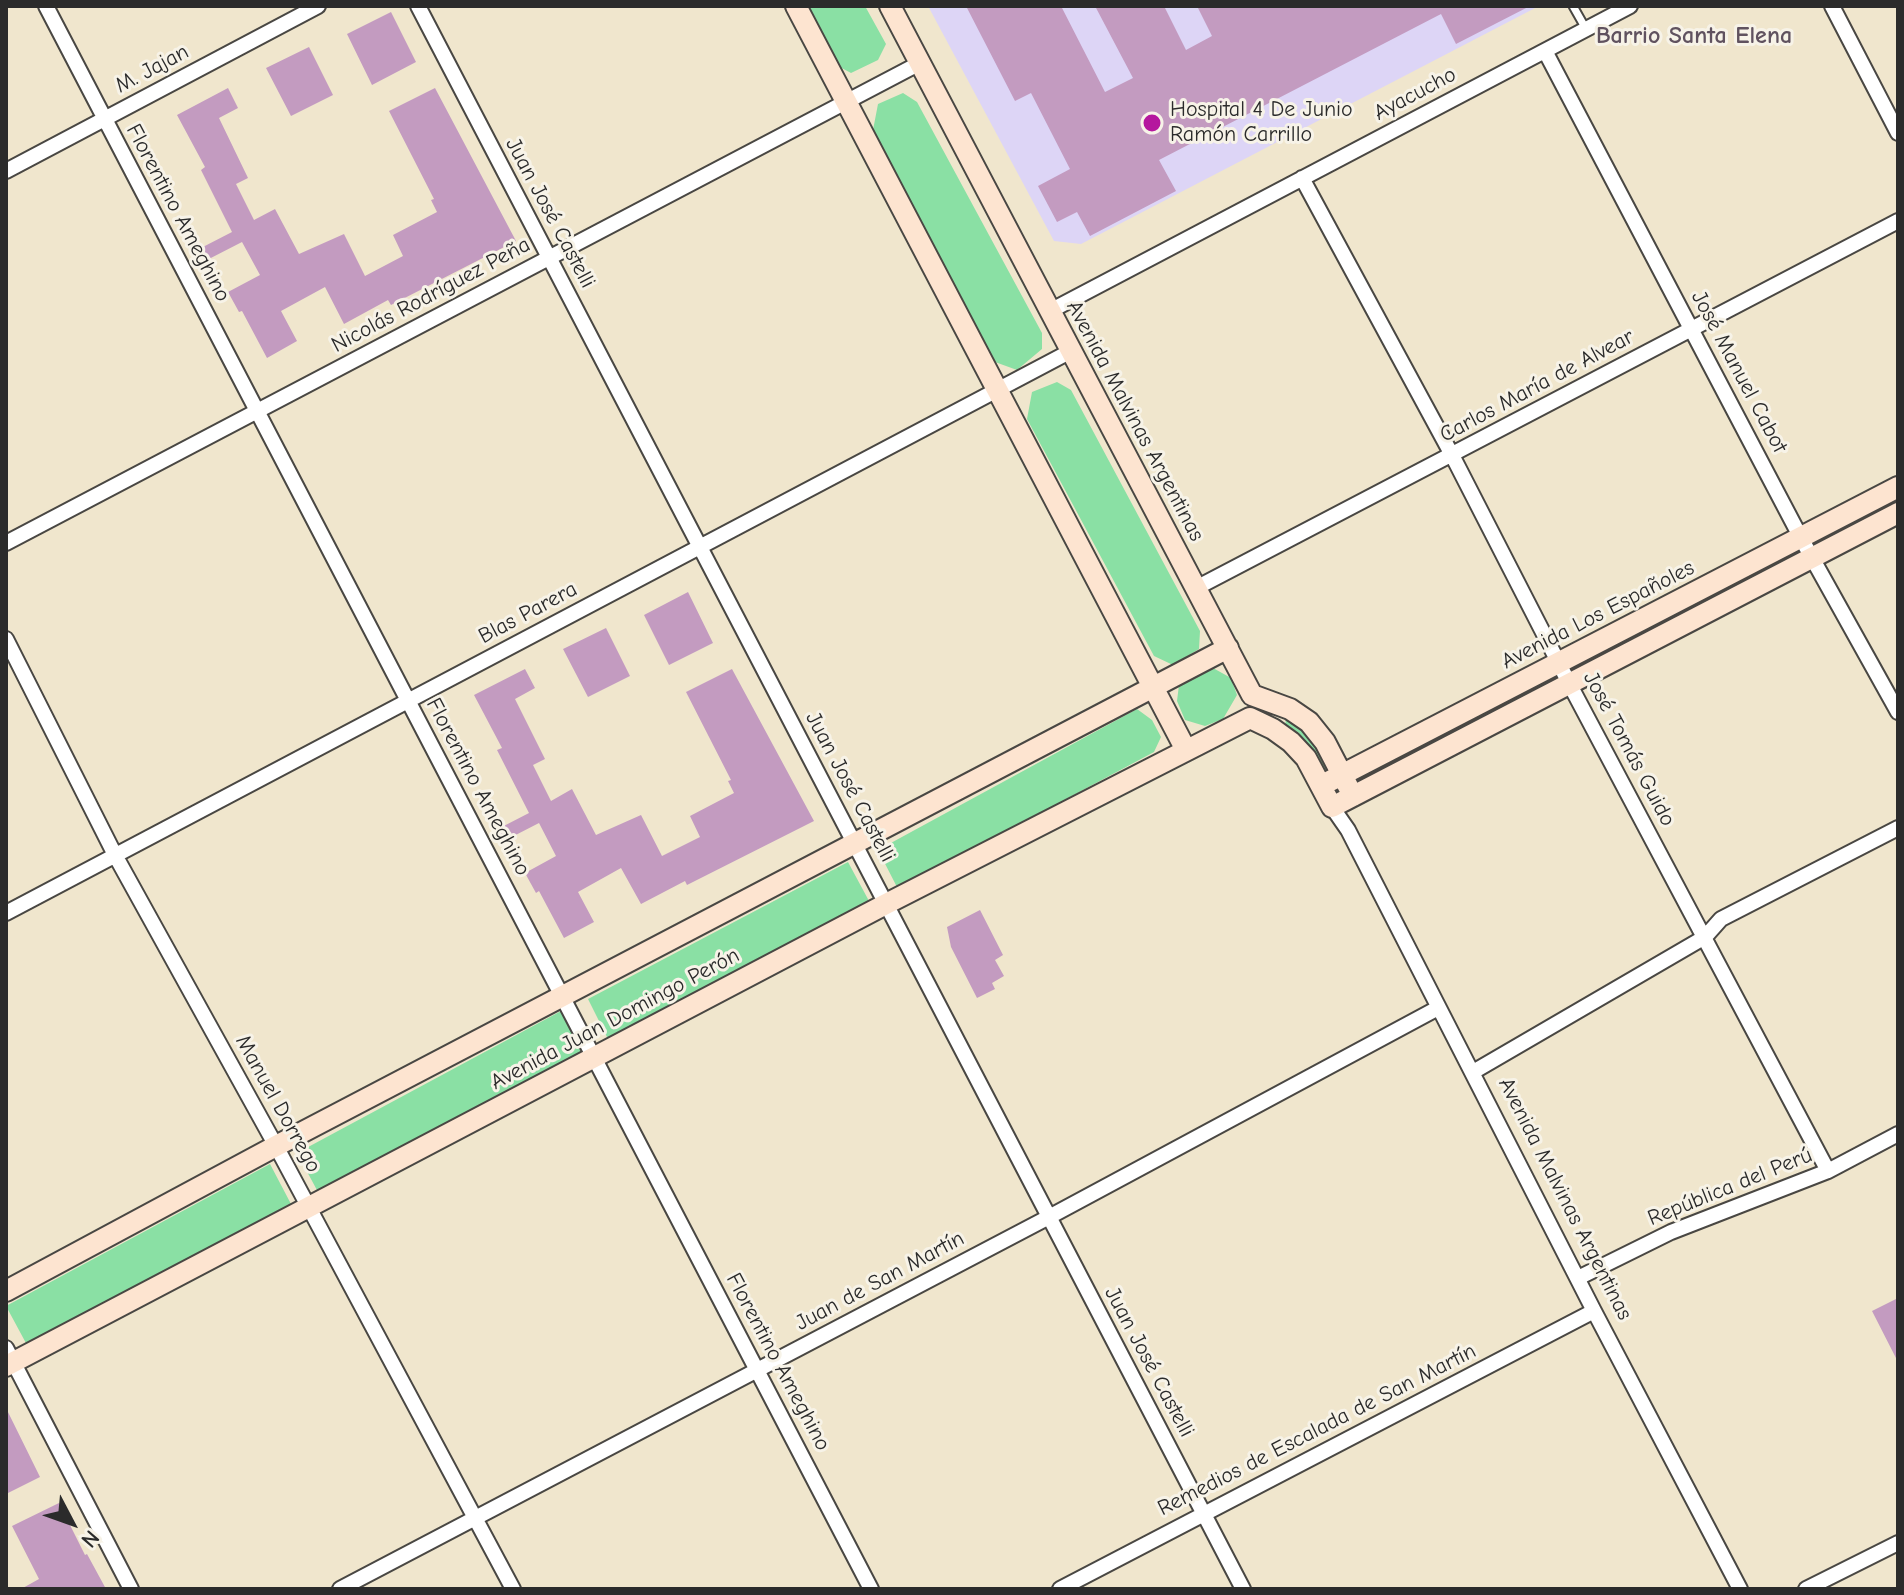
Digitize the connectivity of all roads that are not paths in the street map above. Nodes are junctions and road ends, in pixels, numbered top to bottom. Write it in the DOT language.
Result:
graph roads {
  1 [pos="46,6"];
  2 [pos="318,6"];
  3 [pos="418,6"];
  4 [pos="796,6"];
  5 [pos="890,6"];
  6 [pos="1573,6"];
  7 [pos="1630,6"];
  8 [pos="1832,6"];
  9 [pos="1586,29"];
  10 [pos="1545,51"];
  11 [pos="920,63"];
  12 [pos="846,102"];
  13 [pos="105,119"];
  14 [pos="1898,133"];
  15 [pos="6,171"];
  16 [pos="1302,178"];
  17 [pos="1898,221"];
  18 [pos="549,258"];
  19 [pos="1050,311"];
  20 [pos="1691,329"];
  21 [pos="1071,351"];
  22 [pos="998,391"];
  23 [pos="257,412"];
  24 [pos="1452,455"];
  25 [pos="1898,487"];
  26 [pos="1898,513"];
  27 [pos="1801,538"];
  28 [pos="6,543"];
  29 [pos="700,547"];
  30 [pos="1812,558"];
  31 [pos="1196,588"];
  32 [pos="6,639"];
  33 [pos="1228,648"];
  34 [pos="1558,662"];
  35 [pos="1570,685"];
  36 [pos="1154,688"];
  37 [pos="408,701"];
  38 [pos="1898,712"];
  39 [pos="1250,718"];
  40 [pos="1186,750"];
  41 [pos="1342,775"];
  42 [pos="1320,786"];
  43 [pos="1353,796"];
  44 [pos="1332,807"];
  45 [pos="1898,828"];
  46 [pos="1348,830"];
  47 [pos="855,844"];
  48 [pos="115,855"];
  49 [pos="886,904"];
  50 [pos="6,913"];
  51 [pos="1705,937"];
  52 [pos="563,998"];
  53 [pos="1438,1008"];
  54 [pos="594,1057"];
  55 [pos="1473,1072"];
  56 [pos="1898,1134"];
  57 [pos="276,1146"];
  58 [pos="1828,1171"];
  59 [pos="308,1206"];
  60 [pos="1049,1217"];
  61 [pos="1578,1278"];
  62 [pos="6,1291"];
  63 [pos="1594,1311"];
  64 [pos="8,1359"];
  65 [pos="757,1370"];
  66 [pos="1204,1513"];
  67 [pos="475,1518"];
  68 [pos="1898,1543"];
  69 [pos="131,1589"];
  70 [pos="340,1589"];
  71 [pos="513,1589"];
  72 [pos="871,1589"];
  73 [pos="1060,1589"];
  74 [pos="1243,1589"];
  75 [pos="1740,1589"];
  76 [pos="1806,1589"];
  1 -- 13 [label="street, Florentino Ameghino"];
  2 -- 13 [label="street, M. Jajan"];
  3 -- 18 [label="street, Juan José Castelli"];
  4 -- 12 [label="main road"];
  5 -- 11 [label="main road, Avenida Malvinas Argentinas"];
  6 -- 9 [label="lane"];
  7 -- 9 [label="street, Ayacucho"];
  8 -- 14 [label="street"];
  9 -- 10 [label="street, Ayacucho"];
  10 -- 16 [label="street, Ayacucho"];
  10 -- 20 [label="street, José Manuel Cabot"];
  11 -- 12 [label="street, Nicolás Rodríguez Peña"];
  11 -- 19 [label="main road, Avenida Malvinas Argentinas"];
  12 -- 18 [label="street, Nicolás Rodríguez Peña"];
  12 -- 22 [label="main road"];
  13 -- 15 [label="street, M. Jajan"];
  13 -- 23 [label="street, Florentino Ameghino"];
  16 -- 19 [label="street, Ayacucho"];
  16 -- 24 [label="street, José Tomás Guido"];
  17 -- 20 [label="street, Carlos María de Alvear"];
  18 -- 23 [label="street, Nicolás Rodríguez Peña"];
  18 -- 29 [label="street, Juan José Castelli"];
  19 -- 21 [label="main road, Avenida Malvinas Argentinas"];
  20 -- 24 [label="street, Carlos María de Alvear"];
  20 -- 27 [label="street, José Manuel Cabot"];
  21 -- 22 [label="street, Blas Parera"];
  21 -- 31 [label="main road, Avenida Malvinas Argentinas"];
  22 -- 29 [label="street, Blas Parera"];
  22 -- 36 [label="main road"];
  23 -- 28 [label="street, Nicolás Rodríguez Peña"];
  23 -- 37 [label="street, Florentino Ameghino"];
  24 -- 31 [label="street, Carlos María de Alvear"];
  24 -- 34 [label="street, José Tomás Guido"];
  25 -- 27 [label="main road, Avenida Los Españoles"];
  26 -- 30 [label="main road"];
  27 -- 30 [label="street, José Manuel Cabot"];
  27 -- 34 [label="main road, Avenida Los Españoles"];
  29 -- 37 [label="street, Blas Parera"];
  29 -- 47 [label="street, Juan José Castelli"];
  30 -- 35 [label="main road"];
  30 -- 38 [label="street, José Manuel Cabot"];
  31 -- 33 [label="main road, Avenida Malvinas Argentinas"];
  32 -- 48 [label="street, Manuel Dorrego"];
  33 -- 36 [label="main road, Avenida Juan Domingo Perón"];
  33 -- 41 [label="main road, Avenida Malvinas Argentinas"];
  34 -- 35 [label="street, José Tomás Guido"];
  34 -- 41 [label="main road, Avenida Los Españoles"];
  35 -- 43 [label="main road"];
  35 -- 51 [label="street, José Tomás Guido"];
  36 -- 40 [label="main road"];
  36 -- 47 [label="main road, Avenida Juan Domingo Perón"];
  37 -- 48 [label="street, Blas Parera"];
  37 -- 52 [label="street, Florentino Ameghino"];
  39 -- 40 [label="main road, Avenida Juan Domingo Perón"];
  39 -- 42 [label="main road, Avenida Malvinas Argentinas"];
  40 -- 49 [label="main road, Avenida Juan Domingo Perón"];
  41 -- 42 [label="main road, Avenida Los Españoles"];
  41 -- 43 [label="main road, Avenida Malvinas Argentinas"];
  42 -- 44 [label="main road, Avenida Malvinas Argentinas"];
  43 -- 44 [label="main road"];
  43 -- 46 [label="street"];
  44 -- 46 [label="street, Avenida Malvinas Argentinas"];
  45 -- 51 [label="street"];
  46 -- 53 [label="street, Avenida Malvinas Argentinas"];
  47 -- 49 [label="street, Juan José Castelli"];
  47 -- 52 [label="main road, Avenida Juan Domingo Perón"];
  48 -- 50 [label="street, Blas Parera"];
  48 -- 57 [label="street, Manuel Dorrego"];
  49 -- 54 [label="main road, Avenida Juan Domingo Perón"];
  49 -- 60 [label="street, Juan José Castelli"];
  51 -- 55 [label="street"];
  51 -- 58 [label="street, José Tomás Guido"];
  52 -- 54 [label="street, Florentino Ameghino"];
  52 -- 57 [label="main road, Avenida Juan Domingo Perón"];
  53 -- 55 [label="street, Avenida Malvinas Argentinas"];
  53 -- 60 [label="street, Juan de San Martín"];
  54 -- 59 [label="main road, Avenida Juan Domingo Perón"];
  54 -- 65 [label="street, Florentino Ameghino"];
  55 -- 61 [label="street, Avenida Malvinas Argentinas"];
  56 -- 58 [label="street, República del Perú"];
  57 -- 59 [label="street, Manuel Dorrego"];
  57 -- 62 [label="main road, Avenida Juan Domingo Perón"];
  58 -- 61 [label="street, República del Perú"];
  59 -- 64 [label="main road, Avenida Juan Domingo Perón"];
  59 -- 67 [label="street, Manuel Dorrego"];
  60 -- 65 [label="street, Juan de San Martín"];
  60 -- 66 [label="street, Juan José Castelli"];
  61 -- 63 [label="street, Avenida Malvinas Argentinas"];
  63 -- 66 [label="street, Remedios de Escalada de San Martín"];
  63 -- 75 [label="street, Avenida Malvinas Argentinas"];
  64 -- 69 [label="street"];
  65 -- 67 [label="street, Juan de San Martín"];
  65 -- 72 [label="street, Florentino Ameghino"];
  66 -- 73 [label="street, Remedios de Escalada de San Martín"];
  66 -- 74 [label="street, Juan José Castelli"];
  67 -- 70 [label="street, Juan de San Martín"];
  67 -- 71 [label="street, Manuel Dorrego"];
  68 -- 76 [label="street"];
}
